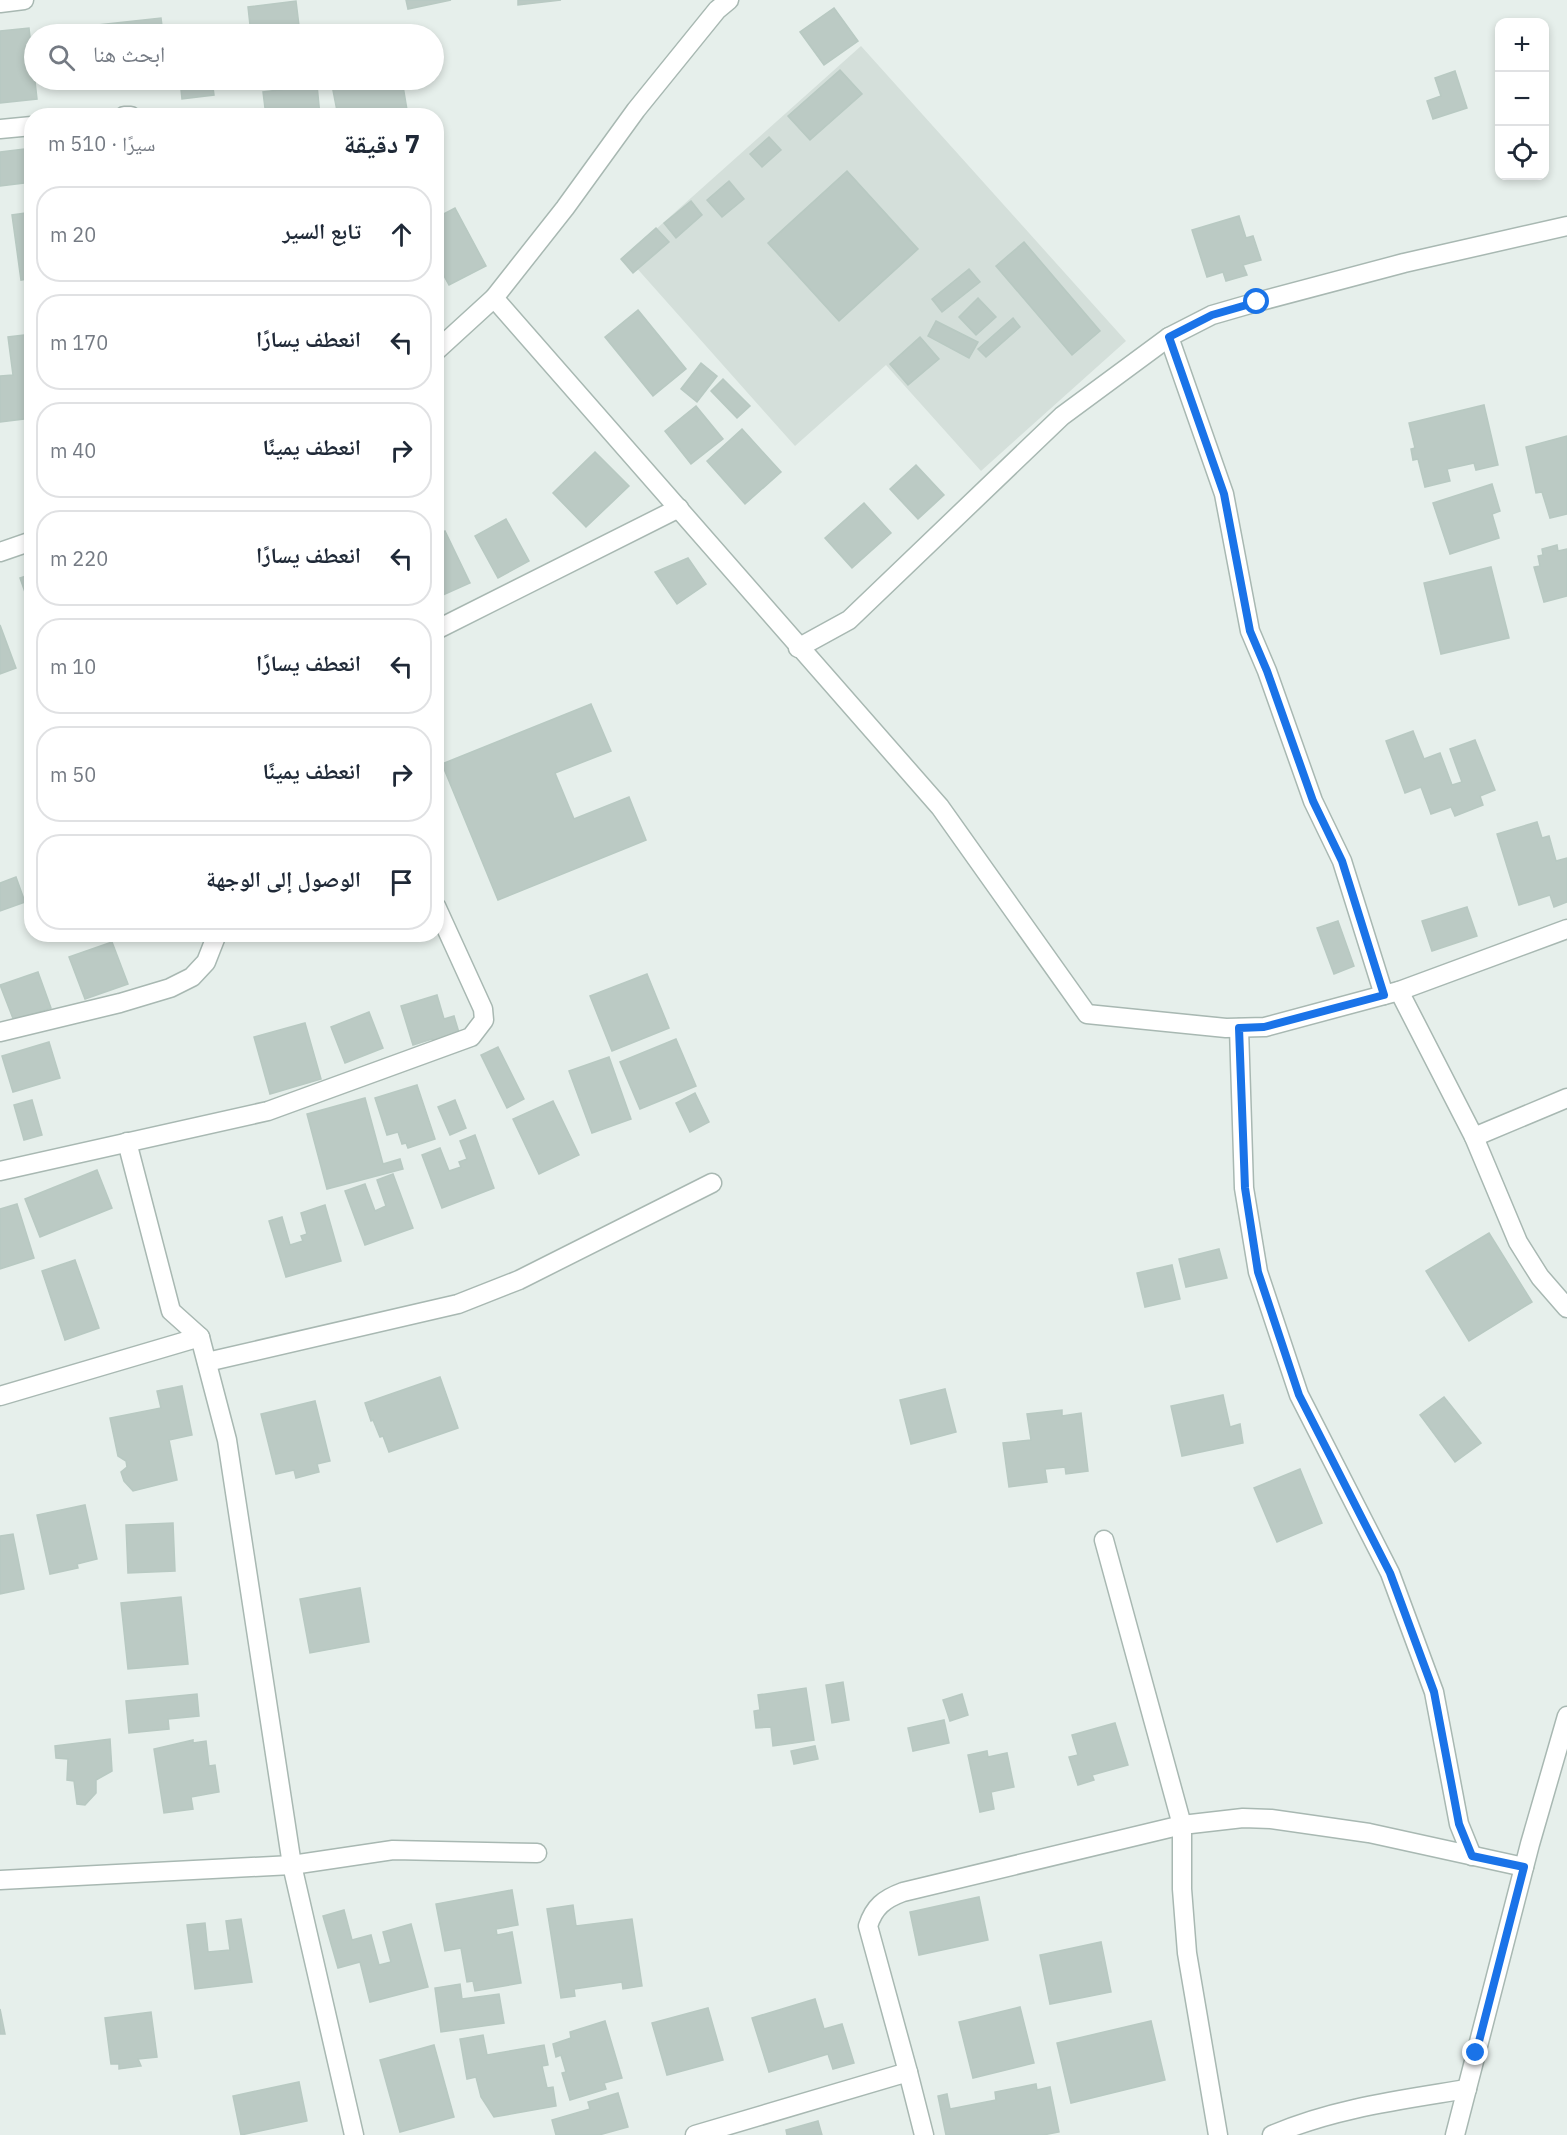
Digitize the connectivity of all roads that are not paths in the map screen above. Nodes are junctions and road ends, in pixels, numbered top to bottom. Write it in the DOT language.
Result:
graph roads {
  1 [pos="24,0"];
  2 [pos="729,0"];
  3 [pos="0,3"];
  4 [pos="24,127"];
  5 [pos="0,129"];
  6 [pos="1567,226"];
  7 [pos="494,298"];
  8 [pos="1169,337"];
  9 [pos="444,344"];
  10 [pos="679,508"];
  11 [pos="24,544"];
  12 [pos="0,552"];
  13 [pos="444,626"];
  14 [pos="798,648"];
  15 [pos="444,924"];
  16 [pos="1567,929"];
  17 [pos="214,942"];
  18 [pos="1392,993"];
  19 [pos="1239,1028"];
  20 [pos="0,1032"];
  21 [pos="1567,1098"];
  22 [pos="1474,1137"];
  23 [pos="127,1142"];
  24 [pos="0,1171"];
  25 [pos="712,1183"];
  26 [pos="1567,1308"];
  27 [pos="200,1337"];
  28 [pos="207,1362"];
  29 [pos="0,1396"];
  30 [pos="1104,1540"];
  31 [pos="1567,1716"];
  32 [pos="1182,1825"];
  33 [pos="537,1853"];
  34 [pos="1472,1856"];
  35 [pos="292,1865"];
  36 [pos="1524,1867"];
  37 [pos="0,1880"];
  38 [pos="908,2072"];
  39 [pos="1467,2089"];
  40 [pos="354,2135"];
  41 [pos="695,2135"];
  42 [pos="924,2135"];
  43 [pos="1218,2135"];
  44 [pos="1272,2135"];
  45 [pos="1455,2135"];
  1 -- 3 [label="street"];
  2 -- 7 [label="street"];
  4 -- 5 [label="street"];
  6 -- 8 [label="street"];
  7 -- 9 [label="street"];
  7 -- 10 [label="street"];
  8 -- 14 [label="street"];
  8 -- 18 [label="street"];
  10 -- 13 [label="street"];
  10 -- 14 [label="street"];
  11 -- 12 [label="street"];
  14 -- 19 [label="street"];
  15 -- 23 [label="street"];
  16 -- 18 [label="street"];
  17 -- 20 [label="street"];
  18 -- 19 [label="street"];
  18 -- 22 [label="street"];
  19 -- 34 [label="street"];
  21 -- 22 [label="street"];
  22 -- 26 [label="street"];
  23 -- 24 [label="street"];
  23 -- 27 [label="street"];
  25 -- 28 [label="street"];
  27 -- 28 [label="street"];
  27 -- 29 [label="street"];
  28 -- 35 [label="street"];
  30 -- 32 [label="street"];
  31 -- 36 [label="street"];
  32 -- 34 [label="street"];
  32 -- 38 [label="street"];
  32 -- 43 [label="street"];
  33 -- 35 [label="street"];
  34 -- 36 [label="street"];
  35 -- 37 [label="street"];
  35 -- 40 [label="street"];
  36 -- 39 [label="street"];
  38 -- 41 [label="street"];
  38 -- 42 [label="street"];
  39 -- 44 [label="street"];
  39 -- 45 [label="street"];
}
